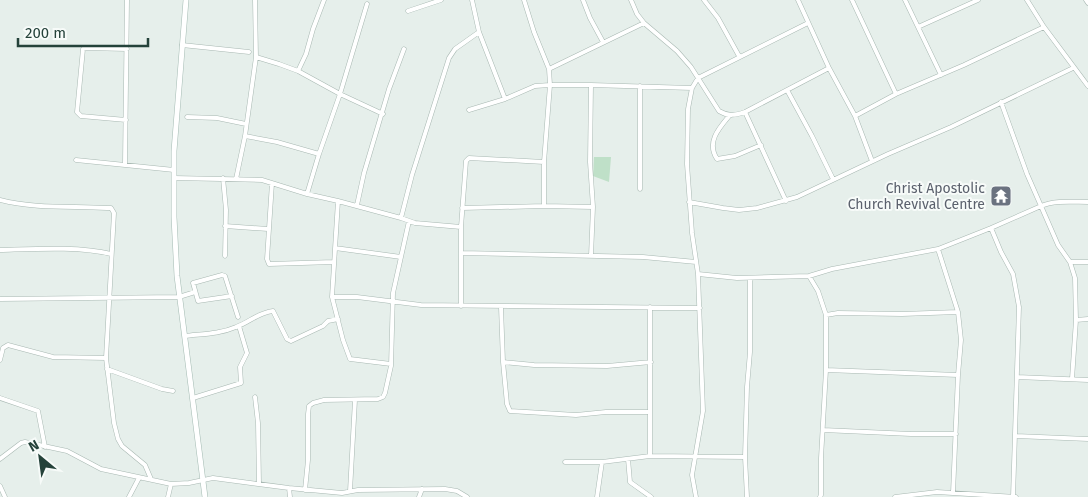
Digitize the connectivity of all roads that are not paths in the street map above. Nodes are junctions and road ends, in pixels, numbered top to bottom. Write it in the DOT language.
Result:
graph roads {
  1 [pos="127,0"];
  2 [pos="186,0"];
  3 [pos="255,0"];
  4 [pos="324,0"];
  5 [pos="441,0"];
  6 [pos="472,0"];
  7 [pos="524,0"];
  8 [pos="583,0"];
  9 [pos="632,0"];
  10 [pos="704,0"];
  11 [pos="798,0"];
  12 [pos="852,0"];
  13 [pos="905,0"];
  14 [pos="978,0"];
  15 [pos="1027,0"];
  16 [pos="1086,0"];
  17 [pos="1088,3"];
  18 [pos="367,4"];
  19 [pos="408,10"];
  20 [pos="644,23"];
  21 [pos="808,23"];
  22 [pos="918,27"];
  23 [pos="1044,27"];
  24 [pos="479,32"];
  25 [pos="604,42"];
  26 [pos="182,45"];
  27 [pos="127,49"];
  28 [pos="404,49"];
  29 [pos="249,52"];
  30 [pos="739,56"];
  31 [pos="256,58"];
  32 [pos="549,68"];
  33 [pos="829,68"];
  34 [pos="1073,68"];
  35 [pos="298,71"];
  36 [pos="941,75"];
  37 [pos="698,78"];
  38 [pos="550,85"];
  39 [pos="591,85"];
  40 [pos="640,86"];
  41 [pos="1088,86"];
  42 [pos="692,88"];
  43 [pos="787,90"];
  44 [pos="340,94"];
  45 [pos="896,94"];
  46 [pos="505,99"];
  47 [pos="1001,102"];
  48 [pos="470,110"];
  49 [pos="746,112"];
  50 [pos="383,114"];
  51 [pos="730,115"];
  52 [pos="854,116"];
  53 [pos="187,117"];
  54 [pos="126,120"];
  55 [pos="246,124"];
  56 [pos="245,136"];
  57 [pos="761,145"];
  58 [pos="319,154"];
  59 [pos="76,160"];
  60 [pos="544,162"];
  61 [pos="872,162"];
  62 [pos="125,164"];
  63 [pos="174,170"];
  64 [pos="174,178"];
  65 [pos="223,178"];
  66 [pos="236,179"];
  67 [pos="833,179"];
  68 [pos="272,183"];
  69 [pos="640,189"];
  70 [pos="307,194"];
  71 [pos="0,200"];
  72 [pos="338,201"];
  73 [pos="786,201"];
  74 [pos="690,202"];
  75 [pos="1088,202"];
  76 [pos="357,205"];
  77 [pos="544,206"];
  78 [pos="1041,206"];
  79 [pos="593,207"];
  80 [pos="462,208"];
  81 [pos="402,218"];
  82 [pos="409,221"];
  83 [pos="225,226"];
  84 [pos="461,227"];
  85 [pos="991,228"];
  86 [pos="268,229"];
  87 [pos="335,248"];
  88 [pos="938,249"];
  89 [pos="0,250"];
  90 [pos="462,253"];
  91 [pos="111,254"];
  92 [pos="225,256"];
  93 [pos="591,256"];
  94 [pos="401,257"];
  95 [pos="334,262"];
  96 [pos="696,262"];
  97 [pos="1070,262"];
  98 [pos="1088,262"];
  99 [pos="698,274"];
  100 [pos="809,276"];
  101 [pos="750,278"];
  102 [pos="195,292"];
  103 [pos="232,296"];
  104 [pos="179,297"];
  105 [pos="332,297"];
  106 [pos="0,299"];
  107 [pos="109,299"];
  108 [pos="393,302"];
  109 [pos="461,306"];
  110 [pos="501,306"];
  111 [pos="650,307"];
  112 [pos="700,308"];
  113 [pos="958,312"];
  114 [pos="826,315"];
  115 [pos="238,317"];
  116 [pos="338,319"];
  117 [pos="1076,320"];
  118 [pos="1088,320"];
  119 [pos="239,326"];
  120 [pos="185,336"];
  121 [pos="106,358"];
  122 [pos="0,360"];
  123 [pos="503,362"];
  124 [pos="651,362"];
  125 [pos="391,364"];
  126 [pos="107,369"];
  127 [pos="826,370"];
  128 [pos="958,375"];
  129 [pos="1017,376"];
  130 [pos="1072,379"];
  131 [pos="1088,380"];
  132 [pos="173,391"];
  133 [pos="255,397"];
  134 [pos="0,398"];
  135 [pos="193,398"];
  136 [pos="356,400"];
  137 [pos="650,412"];
  138 [pos="823,430"];
  139 [pos="956,434"];
  140 [pos="1014,436"];
  141 [pos="1088,439"];
  142 [pos="45,447"];
  143 [pos="650,456"];
  144 [pos="694,457"];
  145 [pos="745,457"];
  146 [pos="0,459"];
  147 [pos="628,459"];
  148 [pos="565,462"];
  149 [pos="602,462"];
  150 [pos="139,478"];
  151 [pos="151,479"];
  152 [pos="203,481"];
  153 [pos="171,484"];
  154 [pos="259,484"];
  155 [pos="0,486"];
  156 [pos="290,488"];
  157 [pos="422,489"];
  158 [pos="305,490"];
  159 [pos="350,492"];
  160 [pos="953,493"];
  161 [pos="927,494"];
  162 [pos="5,497"];
  163 [pos="129,497"];
  164 [pos="168,497"];
  165 [pos="205,497"];
  166 [pos="290,497"];
  167 [pos="419,497"];
  168 [pos="467,497"];
  169 [pos="597,497"];
  170 [pos="652,497"];
  171 [pos="696,497"];
  172 [pos="747,497"];
  173 [pos="820,497"];
  174 [pos="895,497"];
  175 [pos="1015,497"];
  1 -- 27 [label="street"];
  2 -- 26 [label="main road"];
  3 -- 31 [label="street"];
  4 -- 35 [label="street"];
  5 -- 19 [label="street"];
  6 -- 24 [label="street"];
  7 -- 32 [label="street"];
  8 -- 25 [label="street"];
  9 -- 20 [label="street"];
  10 -- 30 [label="street"];
  11 -- 21 [label="street"];
  12 -- 45 [label="street"];
  13 -- 22 [label="street"];
  14 -- 22 [label="street"];
  15 -- 23 [label="street"];
  16 -- 17 [label="street"];
  18 -- 44 [label="street"];
  20 -- 25 [label="street"];
  20 -- 37 [label="street"];
  21 -- 30 [label="street"];
  21 -- 33 [label="street"];
  22 -- 36 [label="street"];
  23 -- 34 [label="street"];
  23 -- 36 [label="street"];
  24 -- 46 [label="street"];
  24 -- 81 [label="street"];
  25 -- 32 [label="street"];
  26 -- 29 [label="street"];
  26 -- 63 [label="main road"];
  27 -- 54 [label="street"];
  27 -- 54 [label="street"];
  28 -- 50 [label="street"];
  30 -- 37 [label="street"];
  31 -- 35 [label="street"];
  31 -- 55 [label="street"];
  32 -- 38 [label="street"];
  33 -- 43 [label="street"];
  33 -- 52 [label="street"];
  34 -- 41 [label="street"];
  34 -- 47 [label="street"];
  35 -- 44 [label="street"];
  36 -- 45 [label="street"];
  37 -- 42 [label="street"];
  37 -- 51 [label="street"];
  38 -- 39 [label="street"];
  38 -- 46 [label="street"];
  38 -- 60 [label="street"];
  39 -- 40 [label="street"];
  39 -- 79 [label="street"];
  40 -- 42 [label="street"];
  40 -- 69 [label="street"];
  42 -- 74 [label="street"];
  43 -- 49 [label="street"];
  43 -- 67 [label="street"];
  44 -- 50 [label="street"];
  44 -- 58 [label="street"];
  45 -- 52 [label="street"];
  46 -- 48 [label="street"];
  47 -- 61 [label="street"];
  47 -- 78 [label="street"];
  49 -- 51 [label="street"];
  49 -- 57 [label="street"];
  50 -- 76 [label="street"];
  51 -- 57 [label="street"];
  52 -- 61 [label="street"];
  53 -- 55 [label="street"];
  54 -- 62 [label="street"];
  55 -- 56 [label="street"];
  56 -- 58 [label="street"];
  56 -- 66 [label="street"];
  57 -- 73 [label="street"];
  58 -- 70 [label="street"];
  59 -- 62 [label="street"];
  60 -- 77 [label="street"];
  60 -- 80 [label="street"];
  61 -- 67 [label="street"];
  62 -- 63 [label="street"];
  63 -- 64 [label="main road"];
  64 -- 65 [label="street"];
  64 -- 104 [label="main road"];
  65 -- 66 [label="street"];
  65 -- 83 [label="street"];
  66 -- 68 [label="street"];
  67 -- 73 [label="street"];
  68 -- 70 [label="street"];
  68 -- 86 [label="street"];
  70 -- 72 [label="street"];
  71 -- 91 [label="street"];
  72 -- 76 [label="street"];
  72 -- 87 [label="street"];
  73 -- 74 [label="street"];
  74 -- 96 [label="street"];
  75 -- 78 [label="street"];
  76 -- 81 [label="street"];
  77 -- 79 [label="street"];
  77 -- 80 [label="street"];
  78 -- 85 [label="street"];
  78 -- 97 [label="street"];
  79 -- 93 [label="street"];
  80 -- 84 [label="street"];
  81 -- 82 [label="street"];
  82 -- 84 [label="street"];
  82 -- 94 [label="street"];
  83 -- 86 [label="street"];
  83 -- 92 [label="street"];
  84 -- 90 [label="street"];
  85 -- 88 [label="street"];
  85 -- 129 [label="street"];
  86 -- 95 [label="street"];
  87 -- 94 [label="street"];
  87 -- 95 [label="street"];
  88 -- 100 [label="street"];
  88 -- 113 [label="street"];
  89 -- 91 [label="street"];
  90 -- 93 [label="street"];
  90 -- 109 [label="street"];
  91 -- 107 [label="street"];
  93 -- 96 [label="street"];
  94 -- 108 [label="street"];
  95 -- 105 [label="street"];
  96 -- 99 [label="street"];
  97 -- 98 [label="street"];
  97 -- 117 [label="street"];
  99 -- 101 [label="street"];
  99 -- 112 [label="street"];
  100 -- 101 [label="street"];
  100 -- 114 [label="street"];
  101 -- 145 [label="street"];
  102 -- 103 [label="street"];
  102 -- 103 [label="street"];
  102 -- 104 [label="street"];
  103 -- 115 [label="street"];
  104 -- 107 [label="street"];
  104 -- 120 [label="main road"];
  105 -- 108 [label="street"];
  105 -- 116 [label="street"];
  106 -- 107 [label="street"];
  107 -- 121 [label="street"];
  108 -- 109 [label="street"];
  108 -- 125 [label="street"];
  109 -- 110 [label="street"];
  110 -- 111 [label="street"];
  110 -- 123 [label="street"];
  111 -- 112 [label="street"];
  111 -- 124 [label="street"];
  112 -- 144 [label="street"];
  113 -- 114 [label="street"];
  113 -- 128 [label="street"];
  114 -- 127 [label="street"];
  116 -- 119 [label="street"];
  116 -- 125 [label="street"];
  117 -- 118 [label="street"];
  117 -- 130 [label="street"];
  119 -- 120 [label="street"];
  119 -- 135 [label="street"];
  120 -- 135 [label="main road"];
  121 -- 122 [label="street"];
  121 -- 126 [label="street"];
  123 -- 124 [label="street"];
  123 -- 137 [label="street"];
  124 -- 137 [label="street"];
  125 -- 136 [label="street"];
  126 -- 132 [label="street"];
  126 -- 151 [label="street"];
  127 -- 128 [label="street"];
  127 -- 138 [label="street"];
  128 -- 139 [label="street"];
  129 -- 130 [label="street"];
  129 -- 140 [label="street"];
  130 -- 131 [label="street"];
  133 -- 154 [label="street"];
  134 -- 142 [label="street"];
  135 -- 152 [label="main road"];
  136 -- 158 [label="street"];
  136 -- 159 [label="street"];
  137 -- 143 [label="street"];
  138 -- 139 [label="street"];
  138 -- 173 [label="street"];
  139 -- 160 [label="street"];
  140 -- 141 [label="street"];
  140 -- 175 [label="street"];
  142 -- 146 [label="street"];
  142 -- 150 [label="street"];
  143 -- 144 [label="street"];
  143 -- 147 [label="street"];
  144 -- 145 [label="street"];
  144 -- 171 [label="street"];
  145 -- 172 [label="street"];
  147 -- 149 [label="street"];
  147 -- 170 [label="street"];
  148 -- 149 [label="street"];
  149 -- 169 [label="street"];
  150 -- 151 [label="street"];
  150 -- 163 [label="street"];
  151 -- 153 [label="street"];
  152 -- 153 [label="street"];
  152 -- 154 [label="street"];
  152 -- 165 [label="main road"];
  153 -- 164 [label="street"];
  154 -- 156 [label="street"];
  155 -- 162 [label="street"];
  156 -- 158 [label="street"];
  156 -- 166 [label="street"];
  157 -- 159 [label="street"];
  157 -- 167 [label="street"];
  157 -- 168 [label="street"];
  158 -- 159 [label="street"];
  160 -- 161 [label="street"];
  160 -- 175 [label="street"];
  161 -- 174 [label="street"];
}
